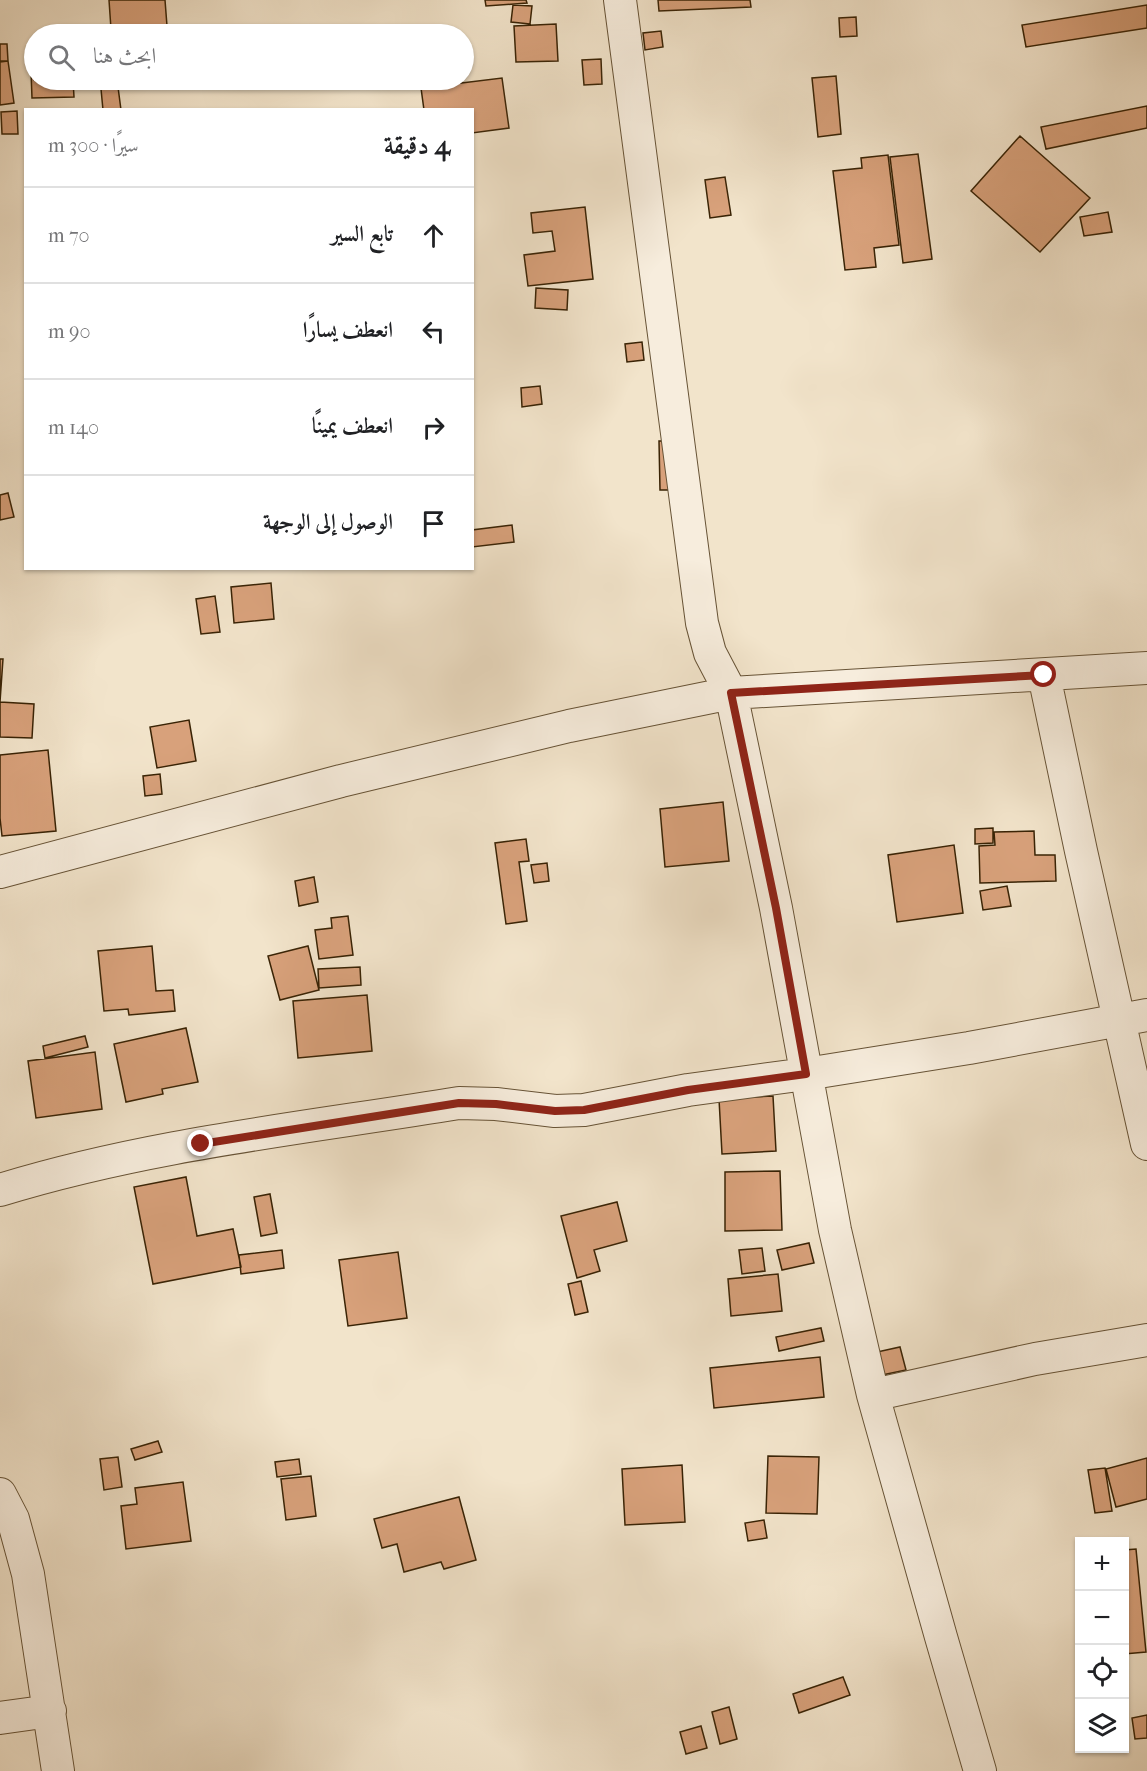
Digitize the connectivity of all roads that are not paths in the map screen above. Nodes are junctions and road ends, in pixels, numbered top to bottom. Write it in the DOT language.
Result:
graph roads {
  1 [pos="620,0"];
  2 [pos="1147,668"];
  3 [pos="1044,675"];
  4 [pos="731,693"];
  5 [pos="0,872"];
  6 [pos="1133,1018"];
  7 [pos="806,1074"];
  8 [pos="1147,1144"];
  9 [pos="0,1190"];
  10 [pos="1147,1340"];
  11 [pos="873,1395"];
  12 [pos="0,1494"];
  13 [pos="50,1711"];
  14 [pos="0,1718"];
  15 [pos="58,1771"];
  16 [pos="980,1771"];
  1 -- 4 [label="street"];
  2 -- 3 [label="street"];
  3 -- 4 [label="street"];
  3 -- 6 [label="street"];
  4 -- 5 [label="street"];
  4 -- 7 [label="street"];
  6 -- 7 [label="street"];
  6 -- 8 [label="street"];
  7 -- 9 [label="street"];
  7 -- 11 [label="street"];
  10 -- 11 [label="street"];
  11 -- 16 [label="street"];
  12 -- 13 [label="street"];
  13 -- 14 [label="street"];
  13 -- 15 [label="street"];
}
